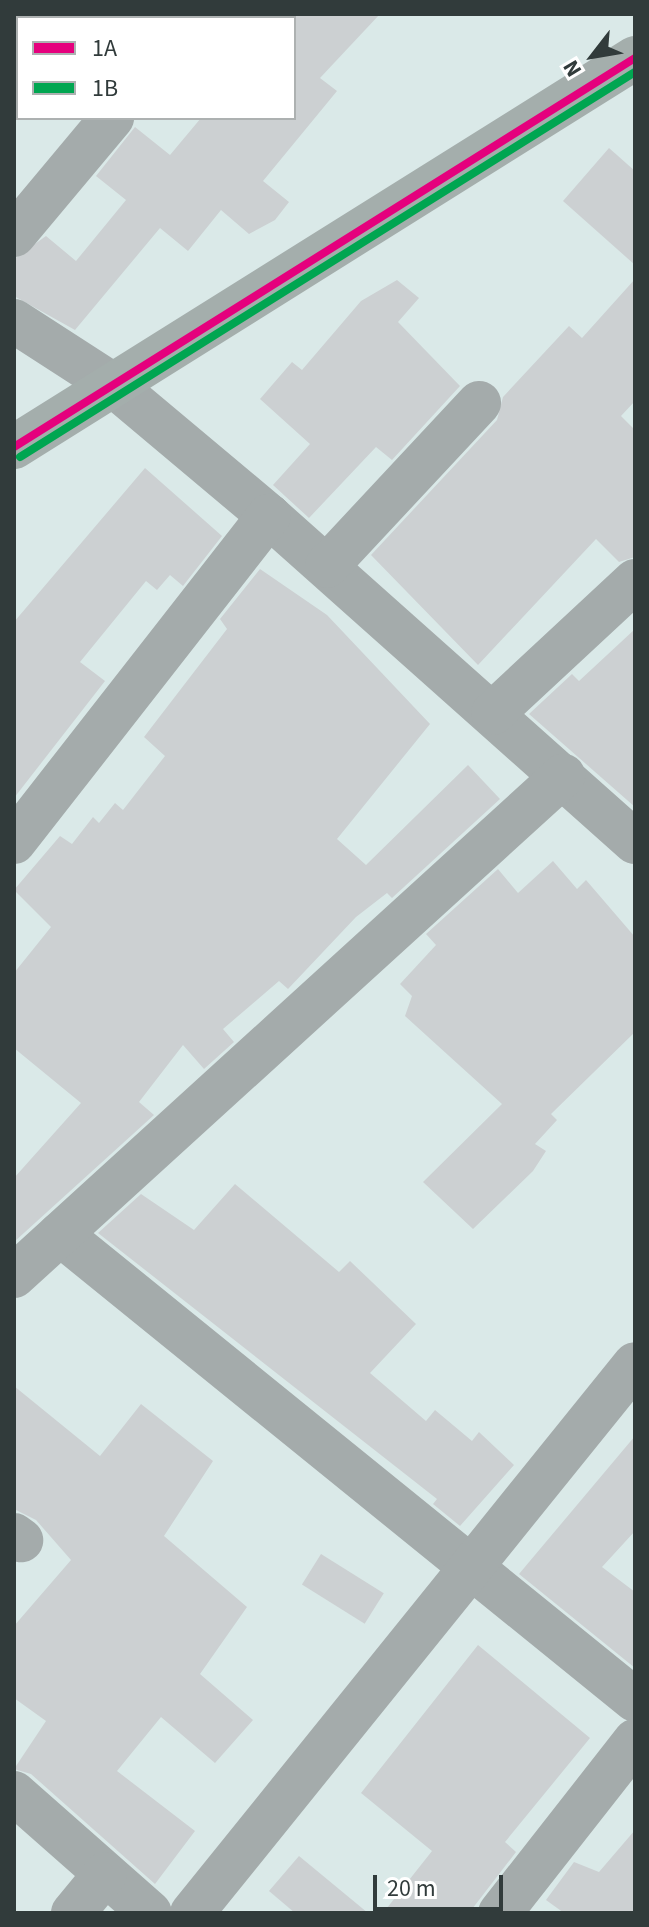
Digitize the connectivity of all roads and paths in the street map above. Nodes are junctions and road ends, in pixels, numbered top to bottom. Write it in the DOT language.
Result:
graph roads {
  1 [pos="635,58"];
  2 [pos="110,120"];
  3 [pos="14,235"];
  4 [pos="14,321"];
  5 [pos="113,385"];
  6 [pos="479,403"];
  7 [pos="14,447"];
  8 [pos="269,516"];
  9 [pos="327,566"];
  10 [pos="635,581"];
  11 [pos="493,713"];
  12 [pos="563,776"];
  13 [pos="14,842"];
  14 [pos="635,842"];
  15 [pos="60,1234"];
  16 [pos="14,1276"];
  17 [pos="635,1364"];
  18 [pos="467,1564"];
  19 [pos="635,1700"];
  20 [pos="635,1741"];
  21 [pos="14,1793"];
  22 [pos="105,1874"];
  23 [pos="73,1913"];
  24 [pos="150,1913"];
  25 [pos="192,1913"];
  26 [pos="500,1913"];
  1 -- 5 [label="main road"];
  2 -- 3 [label="street"];
  4 -- 5 [label="street"];
  5 -- 7 [label="main road"];
  5 -- 8 [label="street"];
  6 -- 9 [label="street"];
  8 -- 9 [label="street"];
  8 -- 13 [label="street"];
  9 -- 11 [label="street"];
  10 -- 11 [label="street"];
  11 -- 12 [label="street"];
  12 -- 14 [label="street"];
  12 -- 15 [label="street"];
  15 -- 16 [label="street"];
  15 -- 18 [label="street"];
  17 -- 18 [label="street"];
  18 -- 19 [label="street"];
  18 -- 25 [label="street"];
  20 -- 26 [label="street"];
  21 -- 22 [label="street"];
  22 -- 23 [label="street"];
  22 -- 24 [label="street"];
}
